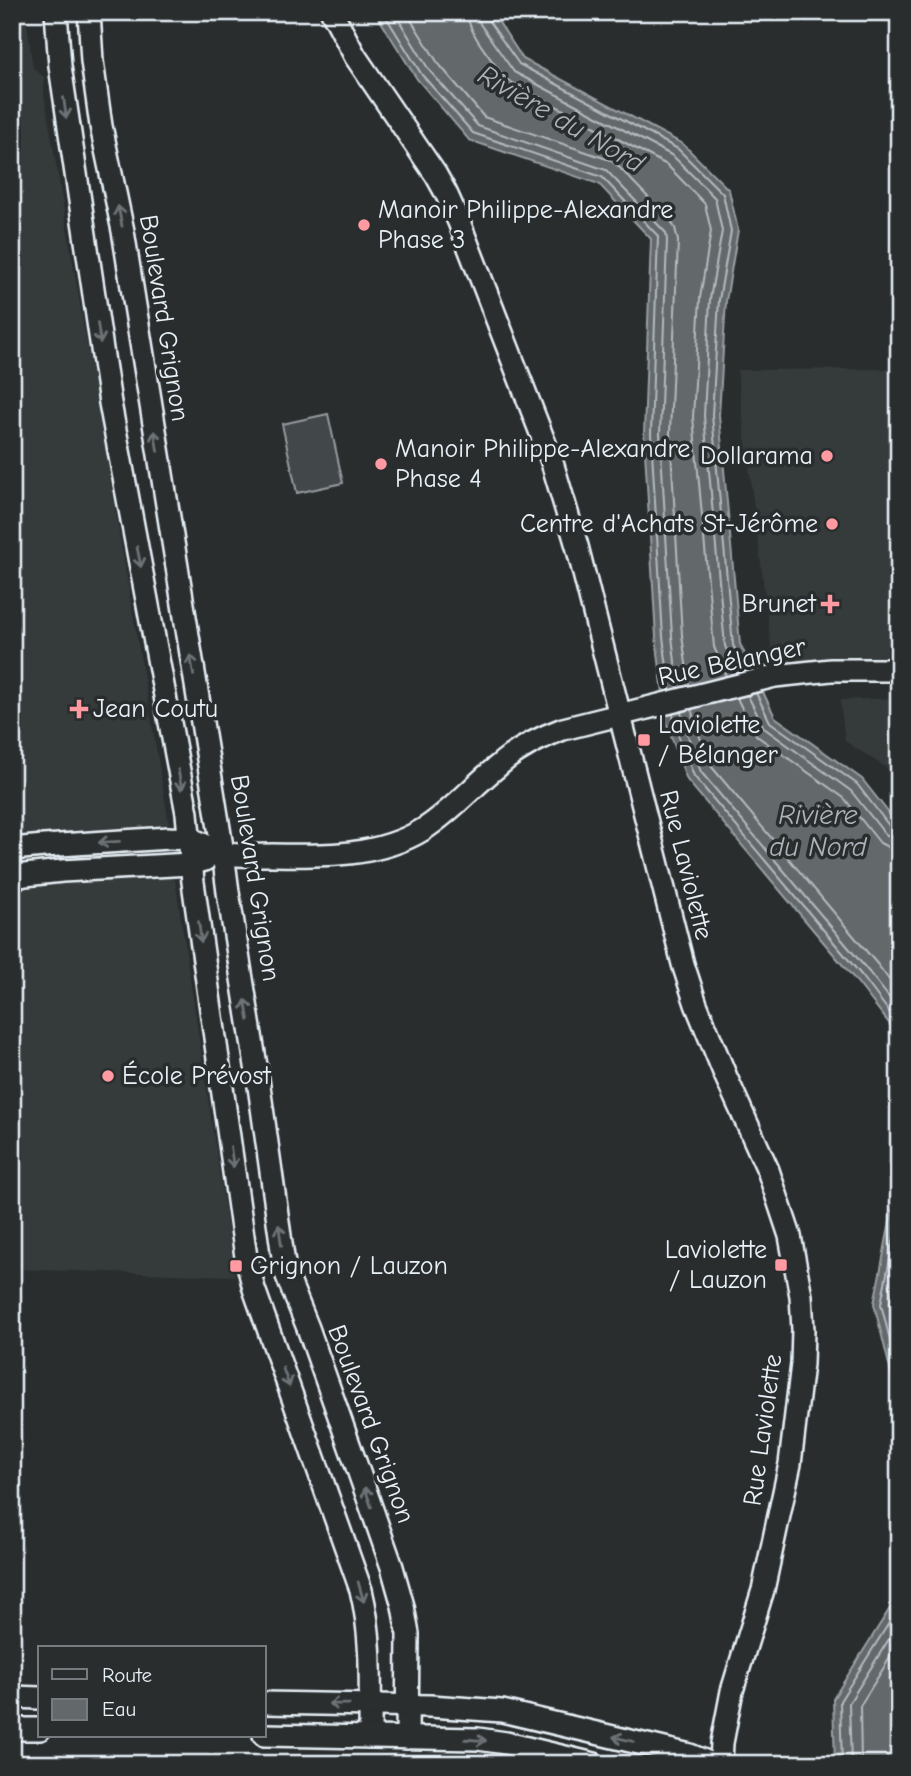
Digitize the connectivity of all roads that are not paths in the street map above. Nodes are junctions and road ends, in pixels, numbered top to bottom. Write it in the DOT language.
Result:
graph roads {
  1 [pos="56,12"];
  2 [pos="89,12"];
  3 [pos="332,12"];
  4 [pos="899,670"];
  5 [pos="620,714"];
  6 [pos="189,839"];
  7 [pos="12,849"];
  8 [pos="223,853"];
  9 [pos="191,864"];
  10 [pos="12,878"];
  11 [pos="12,1697"];
  12 [pos="38,1698"];
  13 [pos="266,1703"];
  14 [pos="370,1705"];
  15 [pos="408,1706"];
  16 [pos="12,1729"];
  17 [pos="38,1729"];
  18 [pos="266,1735"];
  19 [pos="370,1737"];
  20 [pos="407,1738"];
  21 [pos="594,1764"];
  22 [pos="712,1764"];
  23 [pos="721,1764"];
  1 -- 6 [label="street, one-way"];
  8 -- 2 [label="street, Boulevard Grignon, one-way"];
  3 -- 5 [label="street, Rue Laviolette"];
  4 -- 5 [label="street, Rue Bélanger"];
  5 -- 8 [label="street, Rue Bélanger"];
  5 -- 23 [label="street, Rue Laviolette"];
  6 -- 7 [label="street, one-way"];
  6 -- 8 [label="street"];
  6 -- 9 [label="street"];
  8 -- 9 [label="street"];
  15 -- 8 [label="street, Boulevard Grignon, one-way"];
  9 -- 10 [label="street"];
  9 -- 14 [label="street, one-way"];
  11 -- 12 [label="street"];
  14 -- 13 [label="street, one-way"];
  14 -- 15 [label="street"];
  14 -- 19 [label="street"];
  15 -- 20 [label="street, Boulevard Grignon"];
  22 -- 15 [label="street, one-way"];
  16 -- 17 [label="street"];
  18 -- 19 [label="street"];
  19 -- 20 [label="street"];
  20 -- 21 [label="street, one-way"];
}
